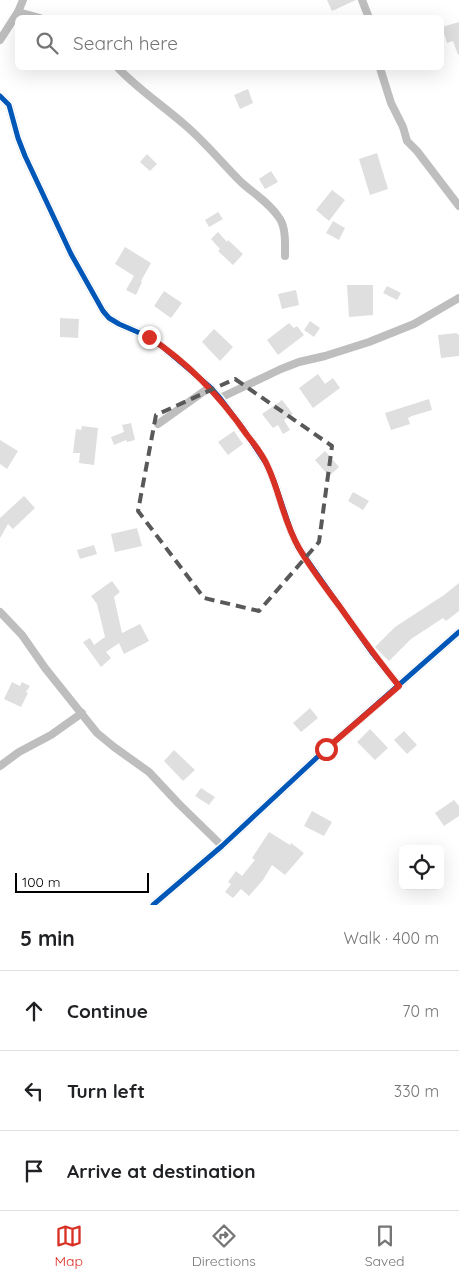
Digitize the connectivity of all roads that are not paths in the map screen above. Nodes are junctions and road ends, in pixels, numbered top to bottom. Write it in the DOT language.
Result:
graph roads {
  1 [pos="23,0"];
  2 [pos="362,0"];
  3 [pos="18,12"];
  4 [pos="16,15"];
  5 [pos="29,15"];
  6 [pos="368,15"];
  7 [pos="15,17"];
  8 [pos="0,40"];
  9 [pos="120,70"];
  10 [pos="381,70"];
  11 [pos="0,96"];
  12 [pos="459,206"];
  13 [pos="285,256"];
  14 [pos="459,298"];
  15 [pos="210,387"];
  16 [pos="220,398"];
  17 [pos="158,424"];
  18 [pos="0,612"];
  19 [pos="459,632"];
  20 [pos="399,686"];
  21 [pos="82,713"];
  22 [pos="0,766"];
  23 [pos="222,846"];
  24 [pos="153,905"];
  1 -- 3 [label="street"];
  2 -- 6 [label="street"];
  3 -- 4 [label="street"];
  3 -- 5 [label="street"];
  7 -- 8 [label="street"];
  9 -- 13 [label="street"];
  10 -- 12 [label="street"];
  11 -- 15 [label="street"];
  14 -- 16 [label="street"];
  15 -- 16 [label="street"];
  15 -- 17 [label="street"];
  16 -- 20 [label="street"];
  18 -- 21 [label="street"];
  19 -- 20 [label="street"];
  20 -- 23 [label="street"];
  21 -- 22 [label="street"];
  21 -- 23 [label="street"];
  23 -- 24 [label="street"];
}
